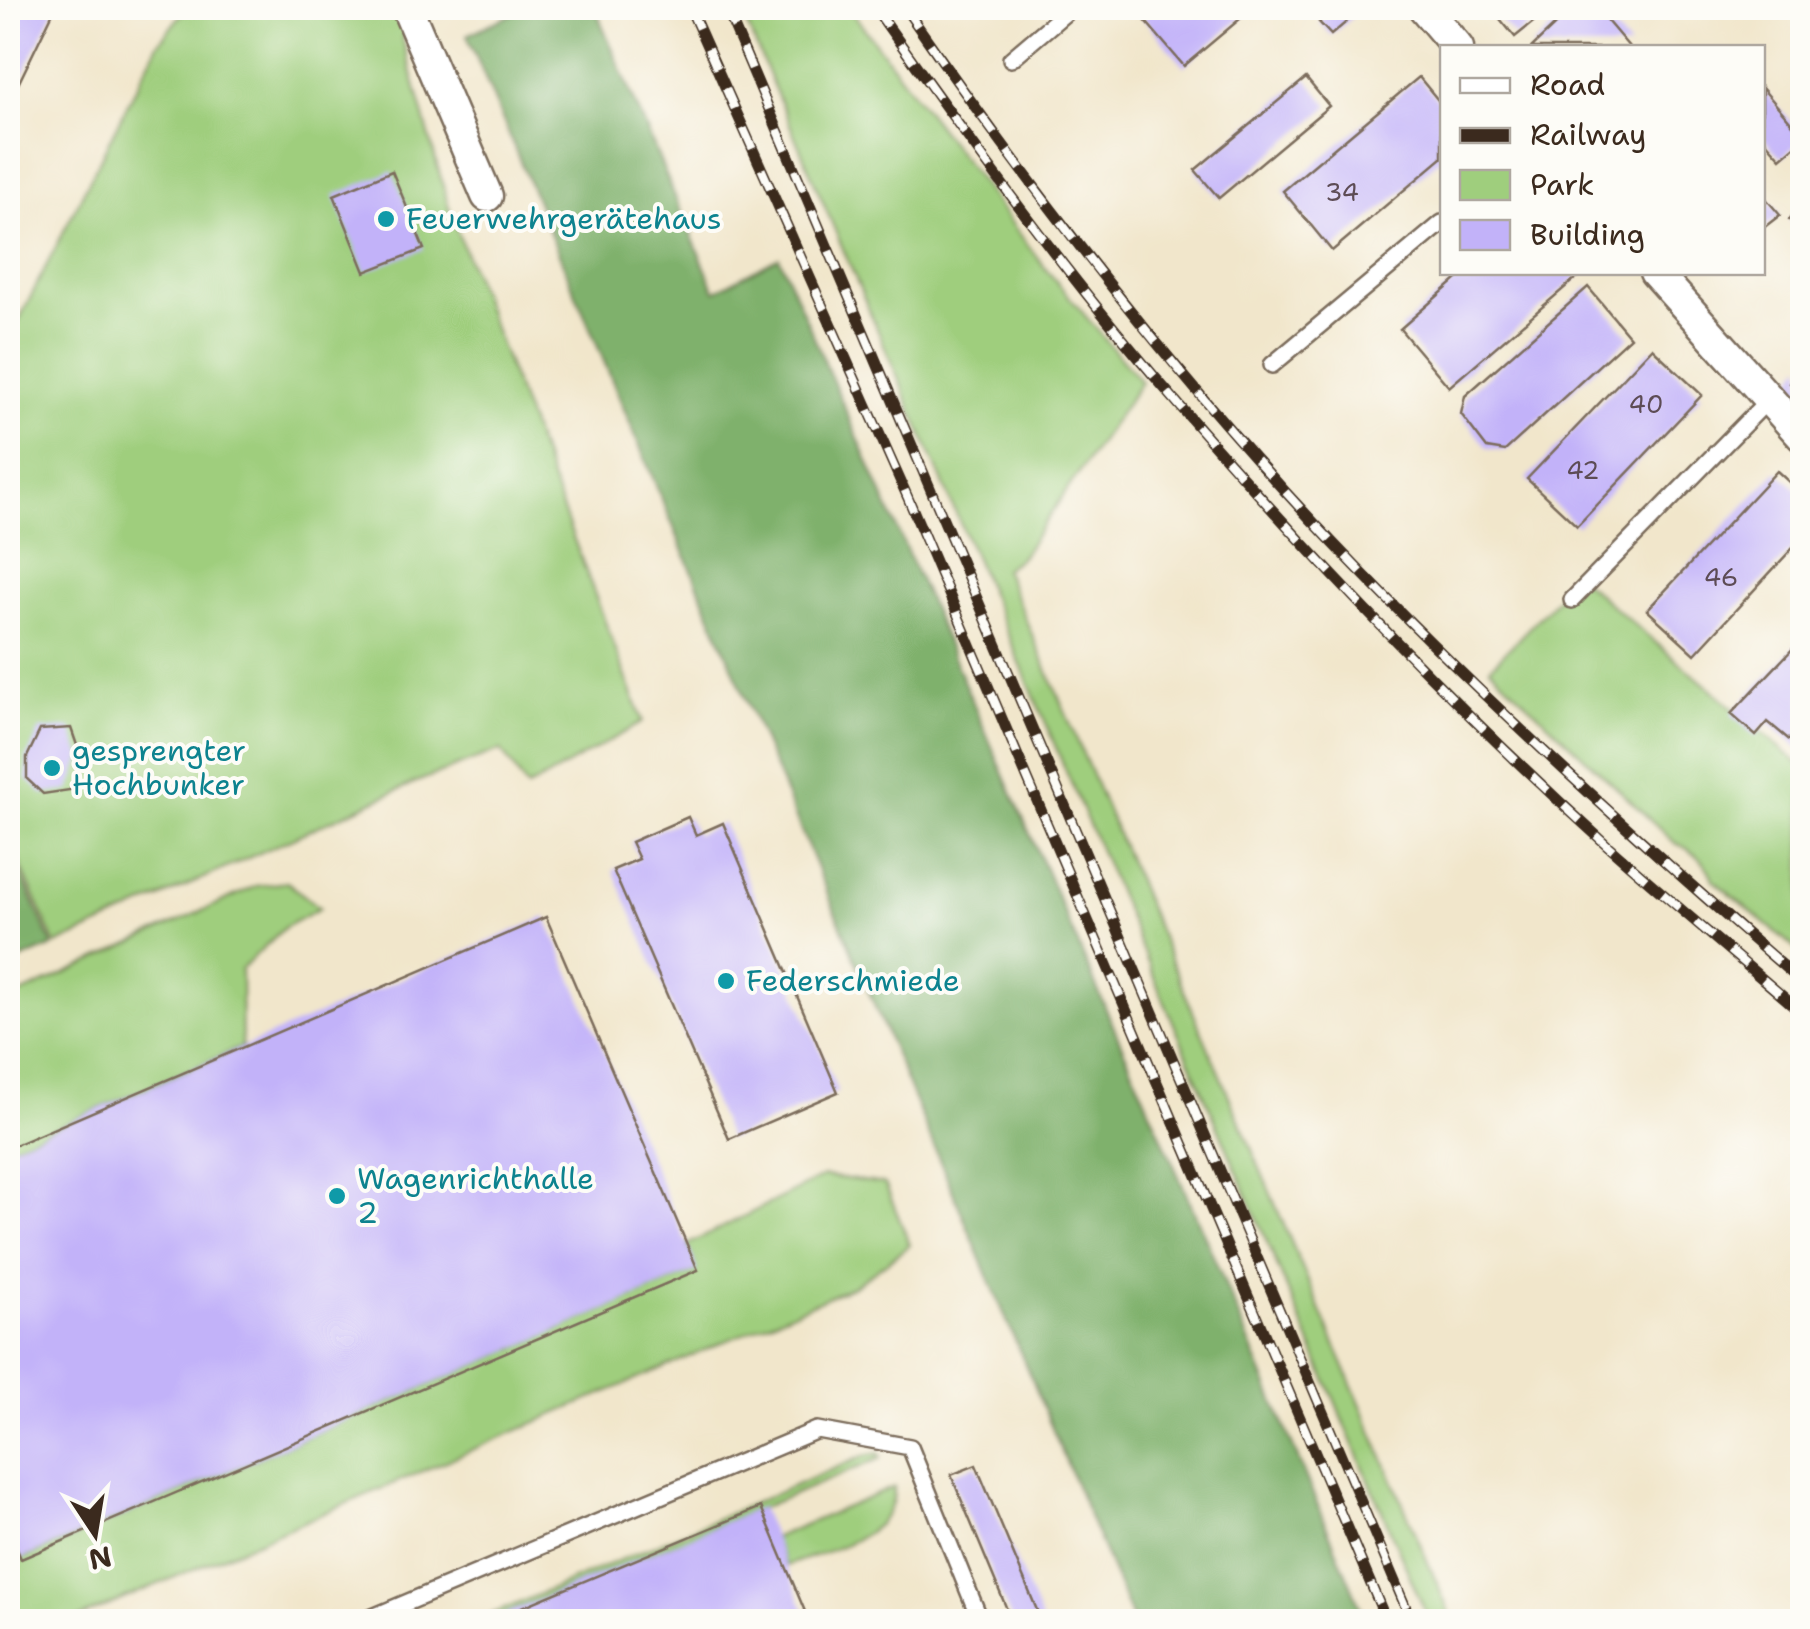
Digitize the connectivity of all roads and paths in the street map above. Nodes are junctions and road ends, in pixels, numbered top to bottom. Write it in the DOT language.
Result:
graph roads {
  1 [pos="407,8"];
  2 [pos="1072,8"];
  3 [pos="1424,8"];
  4 [pos="1455,45"];
  5 [pos="1011,59"];
  6 [pos="487,196"];
  7 [pos="1440,225"];
  8 [pos="1658,275"];
  9 [pos="1272,365"];
  10 [pos="1769,399"];
  11 [pos="1802,436"];
  12 [pos="1572,600"];
  13 [pos="361,1622"];
  14 [pos="981,1622"];
  1 -- 6 [label="street"];
  2 -- 5 [label="lane"];
  3 -- 4 [label="street"];
  7 -- 9 [label="lane"];
  8 -- 10 [label="street"];
  10 -- 11 [label="street"];
  10 -- 12 [label="lane"];
  13 -- 14 [label="lane"];
}
